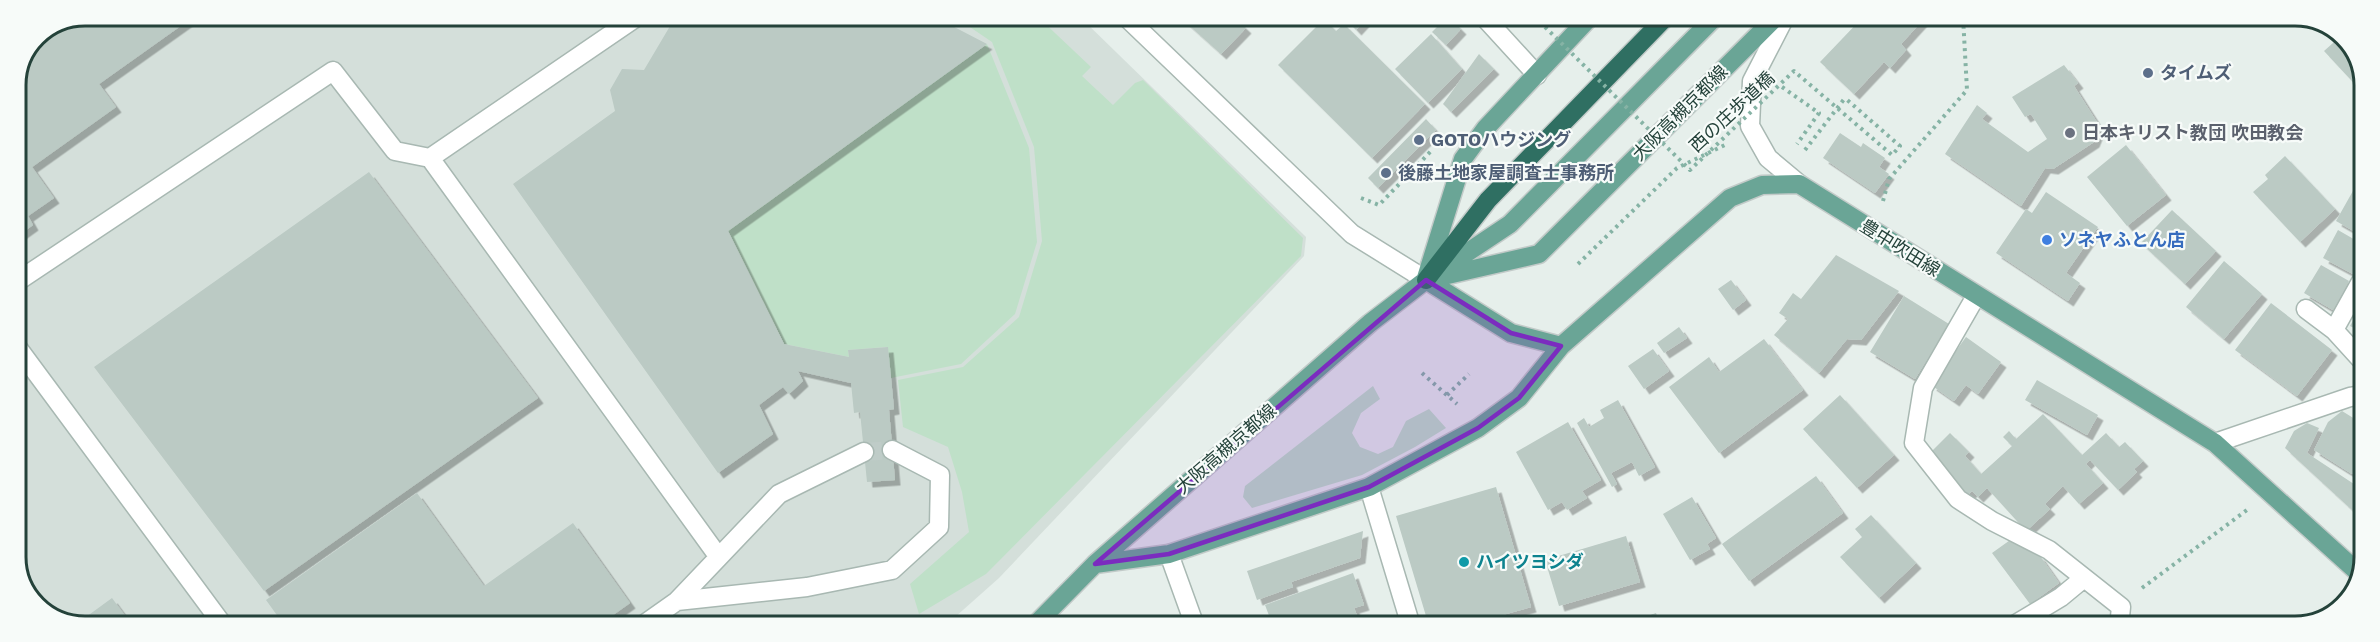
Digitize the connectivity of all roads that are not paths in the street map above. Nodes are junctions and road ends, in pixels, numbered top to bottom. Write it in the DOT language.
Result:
graph roads {
  1 [pos="623,26"];
  2 [pos="1135,26"];
  3 [pos="1492,26"];
  4 [pos="1581,26"];
  5 [pos="1657,26"];
  6 [pos="1706,26"];
  7 [pos="1767,26"];
  8 [pos="1780,26"];
  9 [pos="1537,75"];
  10 [pos="430,158"];
  11 [pos="1799,184"];
  12 [pos="26,276"];
  13 [pos="1425,280"];
  14 [pos="2354,294"];
  15 [pos="1976,296"];
  16 [pos="2306,309"];
  17 [pos="2334,330"];
  18 [pos="1561,346"];
  19 [pos="2354,352"];
  20 [pos="26,359"];
  21 [pos="2354,396"];
  22 [pos="2215,442"];
  23 [pos="892,450"];
  24 [pos="864,452"];
  25 [pos="1369,487"];
  26 [pos="1169,554"];
  27 [pos="718,556"];
  28 [pos="1095,564"];
  29 [pos="2353,568"];
  30 [pos="2084,578"];
  31 [pos="677,602"];
  32 [pos="216,616"];
  33 [pos="656,616"];
  34 [pos="1044,616"];
  35 [pos="1191,616"];
  36 [pos="1408,616"];
  37 [pos="2029,616"];
  38 [pos="2120,616"];
  1 -- 10 [label="street"];
  2 -- 13 [label="street"];
  3 -- 9 [label="street"];
  4 -- 9 [label="main road"];
  5 -- 13 [label="highway"];
  6 -- 13 [label="main road"];
  7 -- 13 [label="main road, 大阪高槻京都線"];
  8 -- 11 [label="street"];
  9 -- 13 [label="main road"];
  10 -- 12 [label="street"];
  10 -- 27 [label="street"];
  11 -- 15 [label="main road, 豊中吹田線"];
  11 -- 18 [label="main road"];
  13 -- 18 [label="main road"];
  13 -- 28 [label="main road, 大阪高槻京都線"];
  14 -- 17 [label="street"];
  15 -- 22 [label="main road, 豊中吹田線"];
  15 -- 30 [label="street"];
  16 -- 17 [label="street"];
  17 -- 19 [label="street"];
  18 -- 25 [label="main road"];
  20 -- 32 [label="street"];
  21 -- 22 [label="street"];
  22 -- 29 [label="main road, 豊中吹田線"];
  23 -- 31 [label="street"];
  24 -- 27 [label="street"];
  25 -- 26 [label="main road"];
  25 -- 36 [label="street"];
  26 -- 28 [label="main road"];
  26 -- 35 [label="street"];
  27 -- 31 [label="street"];
  28 -- 34 [label="main road, 大阪高槻京都線"];
  30 -- 37 [label="street"];
  30 -- 38 [label="street"];
  31 -- 33 [label="street"];
}
